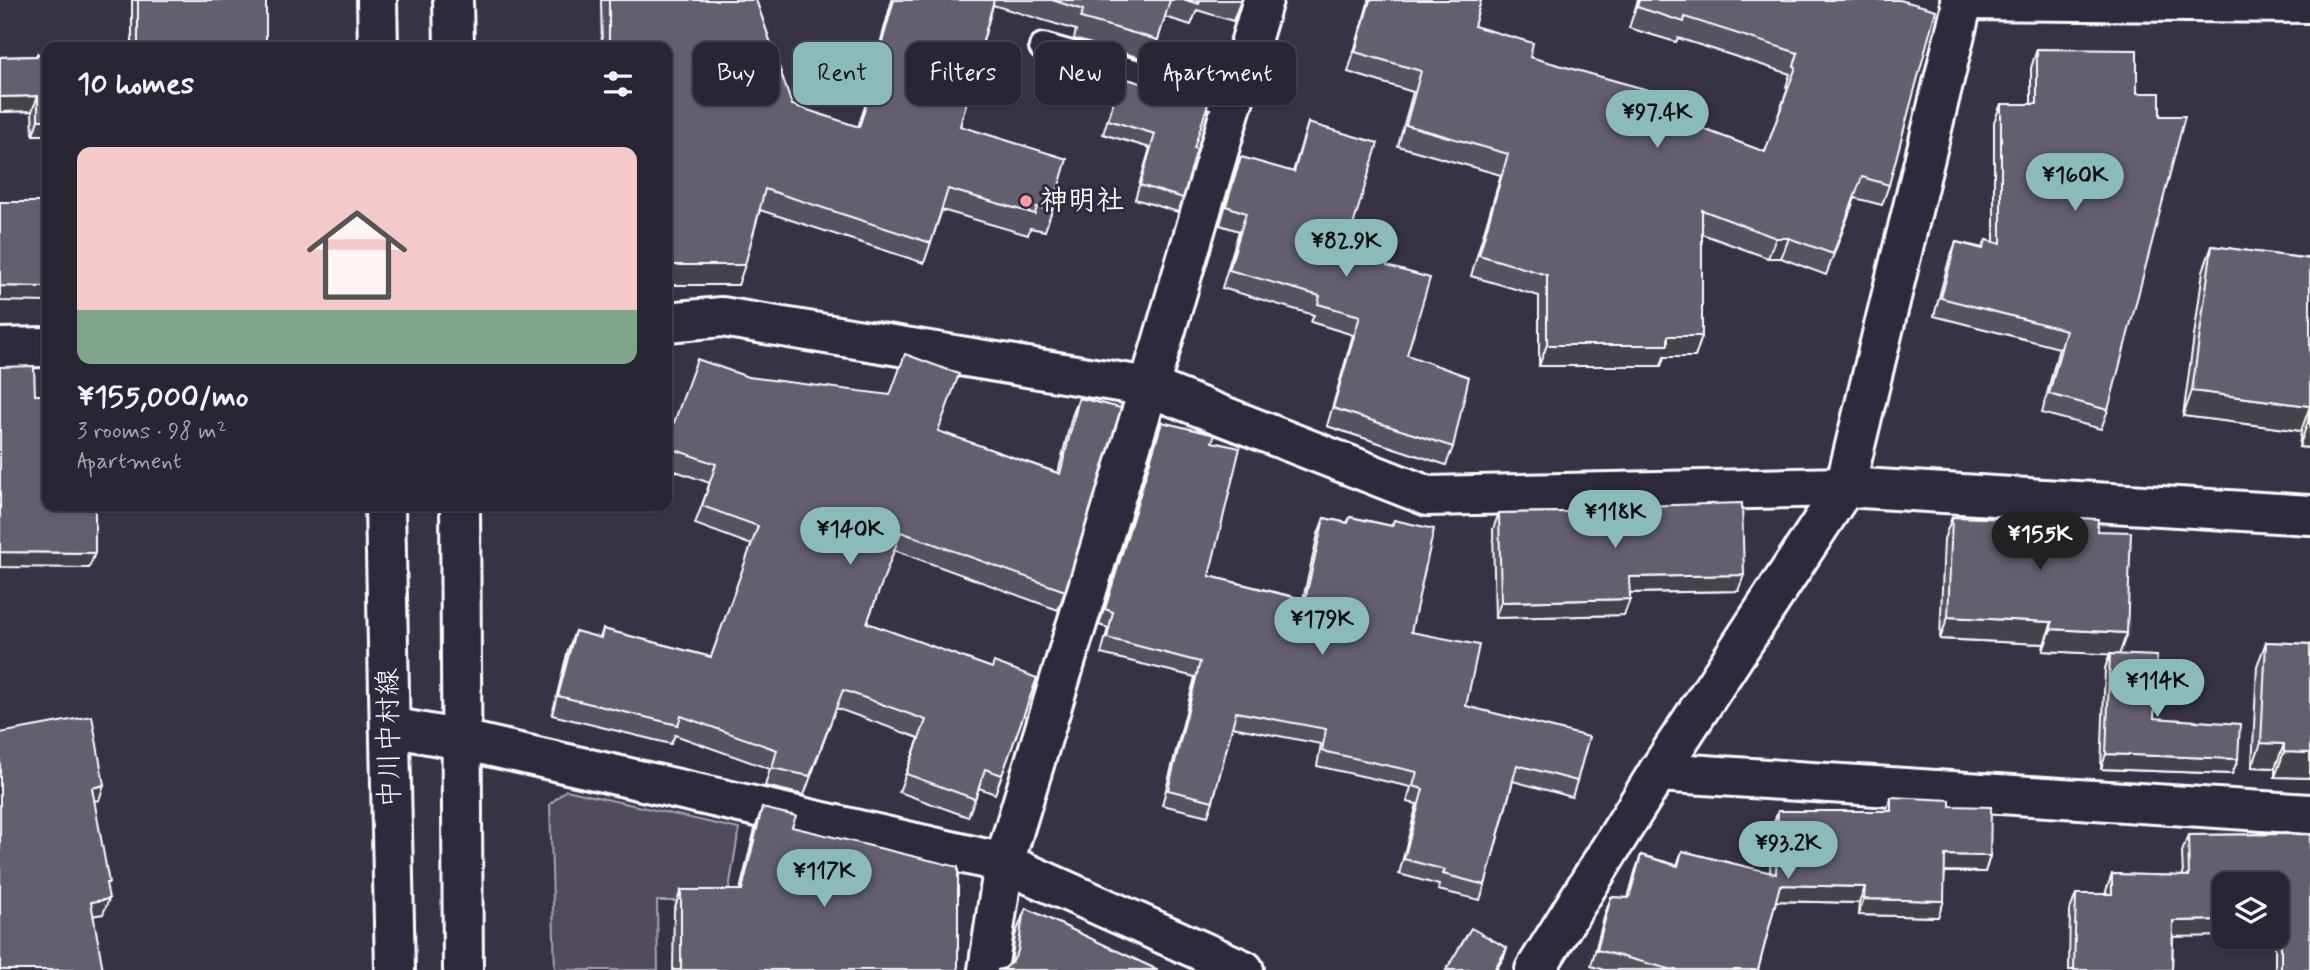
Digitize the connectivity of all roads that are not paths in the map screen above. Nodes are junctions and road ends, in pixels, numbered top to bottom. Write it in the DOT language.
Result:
graph roads {
  1 [pos="377,0"];
  2 [pos="453,0"];
  3 [pos="1263,0"];
  4 [pos="1961,0"];
  5 [pos="2310,3"];
  6 [pos="378,42"];
  7 [pos="454,42"];
  8 [pos="1251,42"];
  9 [pos="1232,105"];
  10 [pos="672,322"];
  11 [pos="42,347"];
  12 [pos="0,348"];
  13 [pos="1149,387"];
  14 [pos="1845,487"];
  15 [pos="385,511"];
  16 [pos="460,511"];
  17 [pos="2310,515"];
  18 [pos="390,727"];
  19 [pos="463,740"];
  20 [pos="1658,772"];
  21 [pos="2310,814"];
  22 [pos="1004,863"];
  23 [pos="395,970"];
  24 [pos="463,970"];
  25 [pos="988,970"];
  26 [pos="1244,970"];
  27 [pos="1535,970"];
  1 -- 6 [label="street"];
  2 -- 7 [label="street"];
  3 -- 8 [label="street"];
  4 -- 5 [label="street"];
  4 -- 14 [label="street"];
  9 -- 13 [label="street"];
  10 -- 13 [label="street"];
  11 -- 12 [label="street"];
  13 -- 14 [label="street"];
  13 -- 22 [label="street"];
  14 -- 17 [label="street"];
  14 -- 20 [label="street"];
  15 -- 18 [label="street, 中川中村線"];
  16 -- 19 [label="street"];
  18 -- 19 [label="street"];
  18 -- 23 [label="street, 中川中村線"];
  19 -- 22 [label="street"];
  19 -- 24 [label="street"];
  20 -- 21 [label="street"];
  20 -- 27 [label="street"];
  22 -- 25 [label="street"];
  22 -- 26 [label="street"];
}
